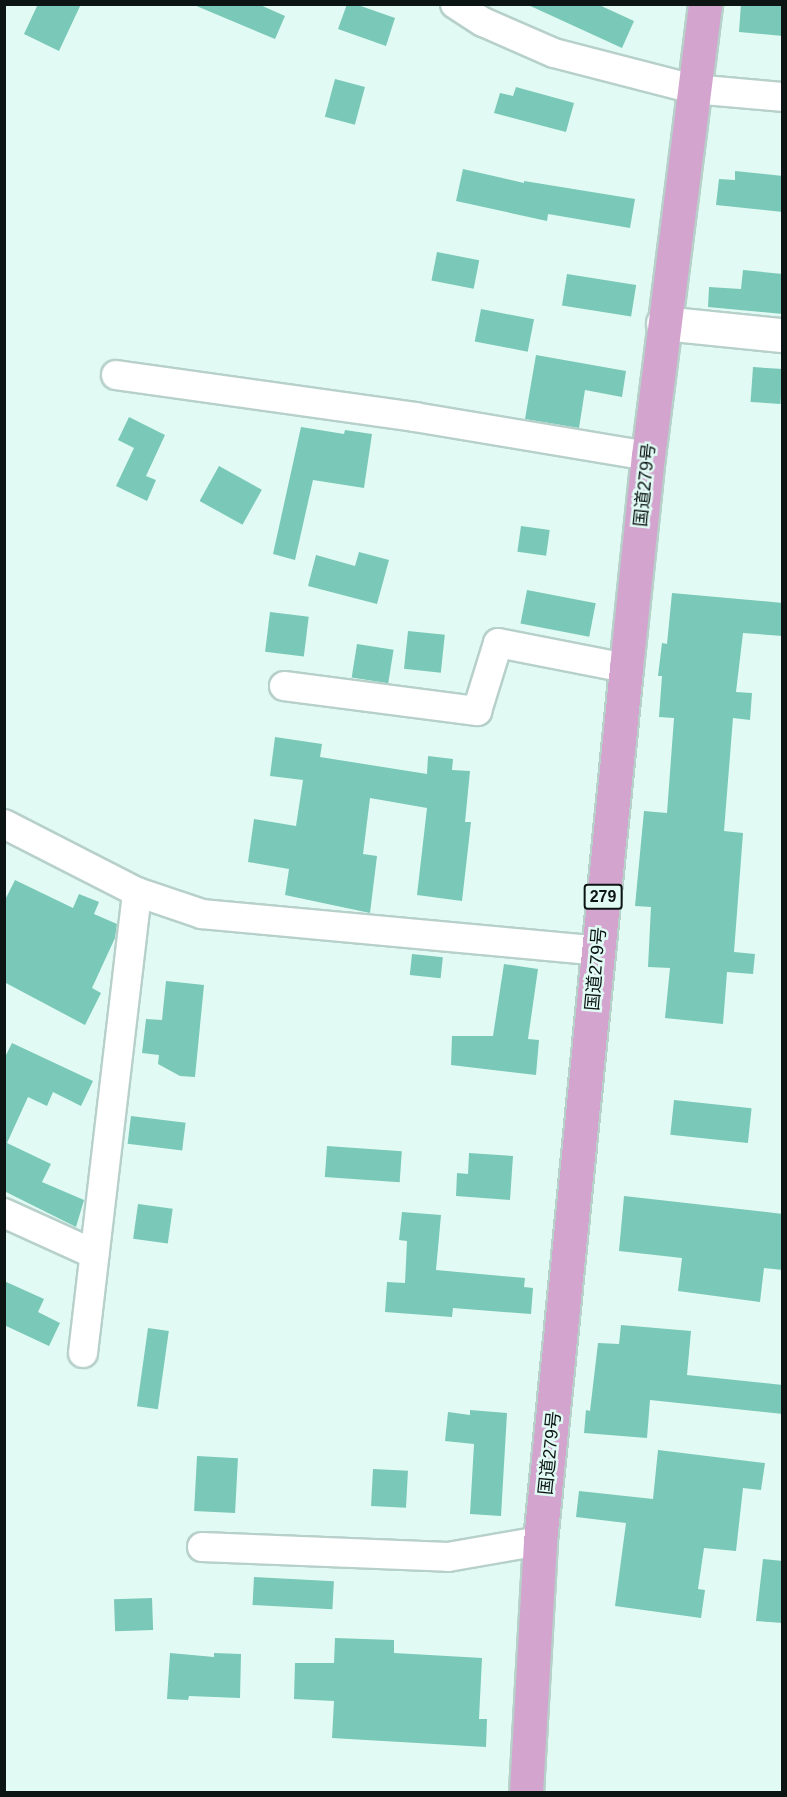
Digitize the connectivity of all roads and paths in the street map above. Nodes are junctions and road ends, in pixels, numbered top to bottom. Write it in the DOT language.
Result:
graph roads {
  1 [pos="455,4"];
  2 [pos="705,4"];
  3 [pos="693,89"];
  4 [pos="783,97"];
  5 [pos="663,323"];
  6 [pos="783,335"];
  7 [pos="116,375"];
  8 [pos="648,456"];
  9 [pos="626,668"];
  10 [pos="284,686"];
  11 [pos="4,824"];
  12 [pos="137,892"];
  13 [pos="598,951"];
  14 [pos="4,1213"];
  15 [pos="94,1254"];
  16 [pos="83,1353"];
  17 [pos="540,1541"];
  18 [pos="202,1547"];
  19 [pos="526,1792"];
  1 -- 3 [label="street"];
  2 -- 3 [label="highway, 国道279号 / 279"];
  3 -- 4 [label="street"];
  3 -- 5 [label="highway, 国道279号 / 279"];
  5 -- 6 [label="main road"];
  5 -- 8 [label="highway, 国道279号 / 279"];
  7 -- 8 [label="street"];
  8 -- 9 [label="highway, 国道279号 / 279"];
  9 -- 10 [label="street"];
  9 -- 13 [label="highway, 国道279号 / 279"];
  11 -- 12 [label="street"];
  12 -- 13 [label="street"];
  12 -- 15 [label="street"];
  13 -- 17 [label="highway, 国道279号 / 279"];
  14 -- 15 [label="street"];
  15 -- 16 [label="street"];
  17 -- 18 [label="street"];
  17 -- 19 [label="highway, 国道279号 / 279"];
}
